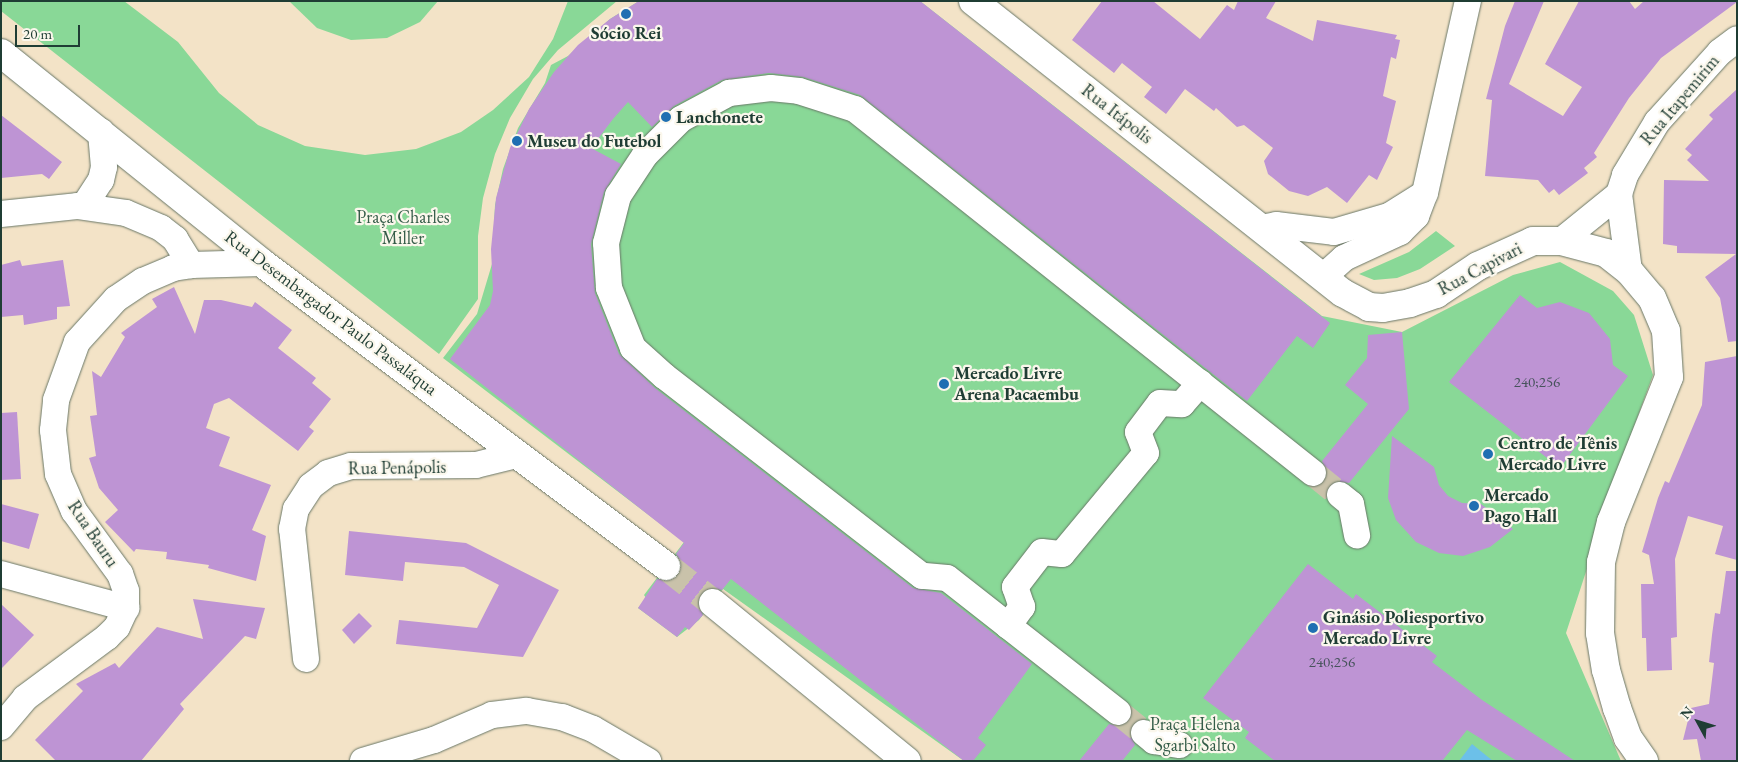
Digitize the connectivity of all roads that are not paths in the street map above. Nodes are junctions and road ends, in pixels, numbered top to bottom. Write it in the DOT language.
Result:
graph roads {
  1 [pos="973,1"];
  2 [pos="1468,1"];
  3 [pos="1737,39"];
  4 [pos="1,53"];
  5 [pos="101,131"];
  6 [pos="1425,194"];
  7 [pos="1619,194"];
  8 [pos="84,206"];
  9 [pos="1,214"];
  10 [pos="1261,228"];
  11 [pos="236,241"];
  12 [pos="1560,241"];
  13 [pos="262,263"];
  14 [pos="191,265"];
  15 [pos="1629,271"];
  16 [pos="1323,277"];
  17 [pos="1200,383"];
  18 [pos="516,455"];
  19 [pos="1313,473"];
  20 [pos="1340,495"];
  21 [pos="1358,535"];
  22 [pos="666,566"];
  23 [pos="1,574"];
  24 [pos="712,602"];
  25 [pos="126,608"];
  26 [pos="1008,626"];
  27 [pos="306,659"];
  28 [pos="1118,712"];
  29 [pos="1,727"];
  30 [pos="1144,733"];
  31 [pos="1180,745"];
  32 [pos="436,750"];
  33 [pos="363,761"];
  34 [pos="648,761"];
  35 [pos="907,761"];
  36 [pos="1644,761"];
  1 -- 10 [label="main road, Rua Itápolis"];
  2 -- 6 [label="street"];
  3 -- 7 [label="street, Rua Itapemirim"];
  4 -- 5 [label="main road, Rua Desembargador Paulo Passaláqua"];
  5 -- 8 [label="street"];
  5 -- 11 [label="main road, Rua Desembargador Paulo Passaláqua"];
  6 -- 10 [label="street"];
  6 -- 16 [label="street"];
  7 -- 12 [label="street, Rua Itapemirim"];
  7 -- 15 [label="street, Rua Itapemirim"];
  8 -- 9 [label="street"];
  8 -- 14 [label="street"];
  10 -- 16 [label="main road, Rua Itápolis"];
  11 -- 13 [label="main road, Rua Desembargador Paulo Passaláqua"];
  11 -- 14 [label="street, Rua Bauru"];
  12 -- 15 [label="main road, Rua Capivari"];
  12 -- 16 [label="main road, Rua Capivari"];
  13 -- 14 [label="street, Rua Bauru"];
  13 -- 18 [label="main road, Rua Desembargador Paulo Passaláqua"];
  14 -- 25 [label="street, Rua Bauru"];
  15 -- 36 [label="main road, Rua Capivari"];
  17 -- 19 [label="street"];
  17 -- 26 [label="street"];
  17 -- 26 [label="street"];
  18 -- 22 [label="main road, Rua Desembargador Paulo Passaláqua"];
  18 -- 27 [label="street, Rua Penápolis"];
  20 -- 21 [label="street"];
  23 -- 25 [label="street"];
  24 -- 35 [label="main road"];
  25 -- 29 [label="street"];
  26 -- 28 [label="street"];
  30 -- 31 [label="street"];
  32 -- 33 [label="street"];
  32 -- 34 [label="street"];
}
